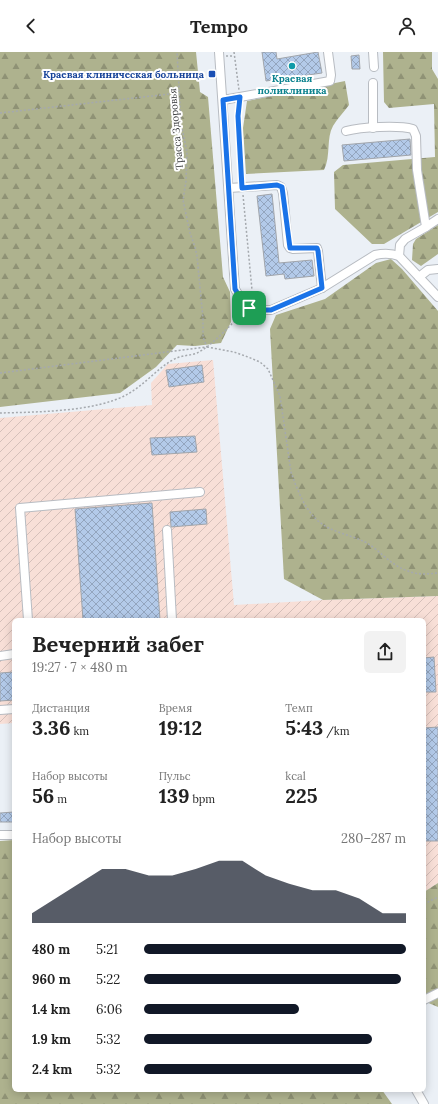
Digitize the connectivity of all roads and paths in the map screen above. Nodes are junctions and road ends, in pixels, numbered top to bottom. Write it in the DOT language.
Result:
graph roads {
  1 [pos="177,52"];
  2 [pos="234,52"];
  3 [pos="328,52"];
  4 [pos="373,52"];
  5 [pos="221,54"];
  6 [pos="234,56"];
  7 [pos="374,67"];
  8 [pos="373,82"];
  9 [pos="180,92"];
  10 [pos="240,97"];
  11 [pos="223,100"];
  12 [pos="0,113"];
  13 [pos="373,128"];
  14 [pos="346,131"];
  15 [pos="229,188"];
  16 [pos="242,188"];
  17 [pos="438,219"];
  18 [pos="426,227"];
  19 [pos="399,256"];
  20 [pos="438,269"];
  21 [pos="419,277"];
  22 [pos="322,288"];
  23 [pos="252,290"];
  24 [pos="438,297"];
  25 [pos="249,308"];
  26 [pos="207,347"];
  27 [pos="0,373"];
  28 [pos="0,413"];
  29 [pos="200,492"];
  30 [pos="167,530"];
  31 [pos="438,573"];
  32 [pos="28,618"];
  33 [pos="172,618"];
  34 [pos="12,654"];
  35 [pos="0,656"];
  36 [pos="12,709"];
  37 [pos="0,710"];
  38 [pos="0,835"];
  39 [pos="12,835"];
  40 [pos="438,897"];
  41 [pos="426,903"];
  42 [pos="438,993"];
  43 [pos="426,999"];
  44 [pos="417,1092"];
  45 [pos="424,1104"];
  1 -- 9 [label="path, Трасса Здоровья"];
  2 -- 6 [label="path"];
  3 -- 10 [label="street"];
  4 -- 7 [label="street"];
  5 -- 6 [label="path"];
  5 -- 11 [label="street"];
  6 -- 10 [label="path"];
  8 -- 13 [label="street"];
  9 -- 12 [label="path"];
  9 -- 26 [label="path, Трасса Здоровья"];
  10 -- 11 [label="street"];
  10 -- 16 [label="path"];
  11 -- 15 [label="street"];
  13 -- 14 [label="street"];
  13 -- 18 [label="street"];
  15 -- 16 [label="street"];
  15 -- 25 [label="street"];
  16 -- 22 [label="street"];
  16 -- 23 [label="path"];
  17 -- 18 [label="street"];
  18 -- 19 [label="street"];
  19 -- 21 [label="street"];
  19 -- 22 [label="street"];
  20 -- 21 [label="street"];
  21 -- 24 [label="street"];
  22 -- 25 [label="street"];
  25 -- 26 [label="path"];
  26 -- 27 [label="path"];
  26 -- 28 [label="path"];
  26 -- 31 [label="path"];
  29 -- 32 [label="street"];
  30 -- 33 [label="street"];
  34 -- 35 [label="street"];
  36 -- 37 [label="street"];
  38 -- 39 [label="street"];
  40 -- 41 [label="path"];
  42 -- 43 [label="street"];
  44 -- 45 [label="street"];
}
